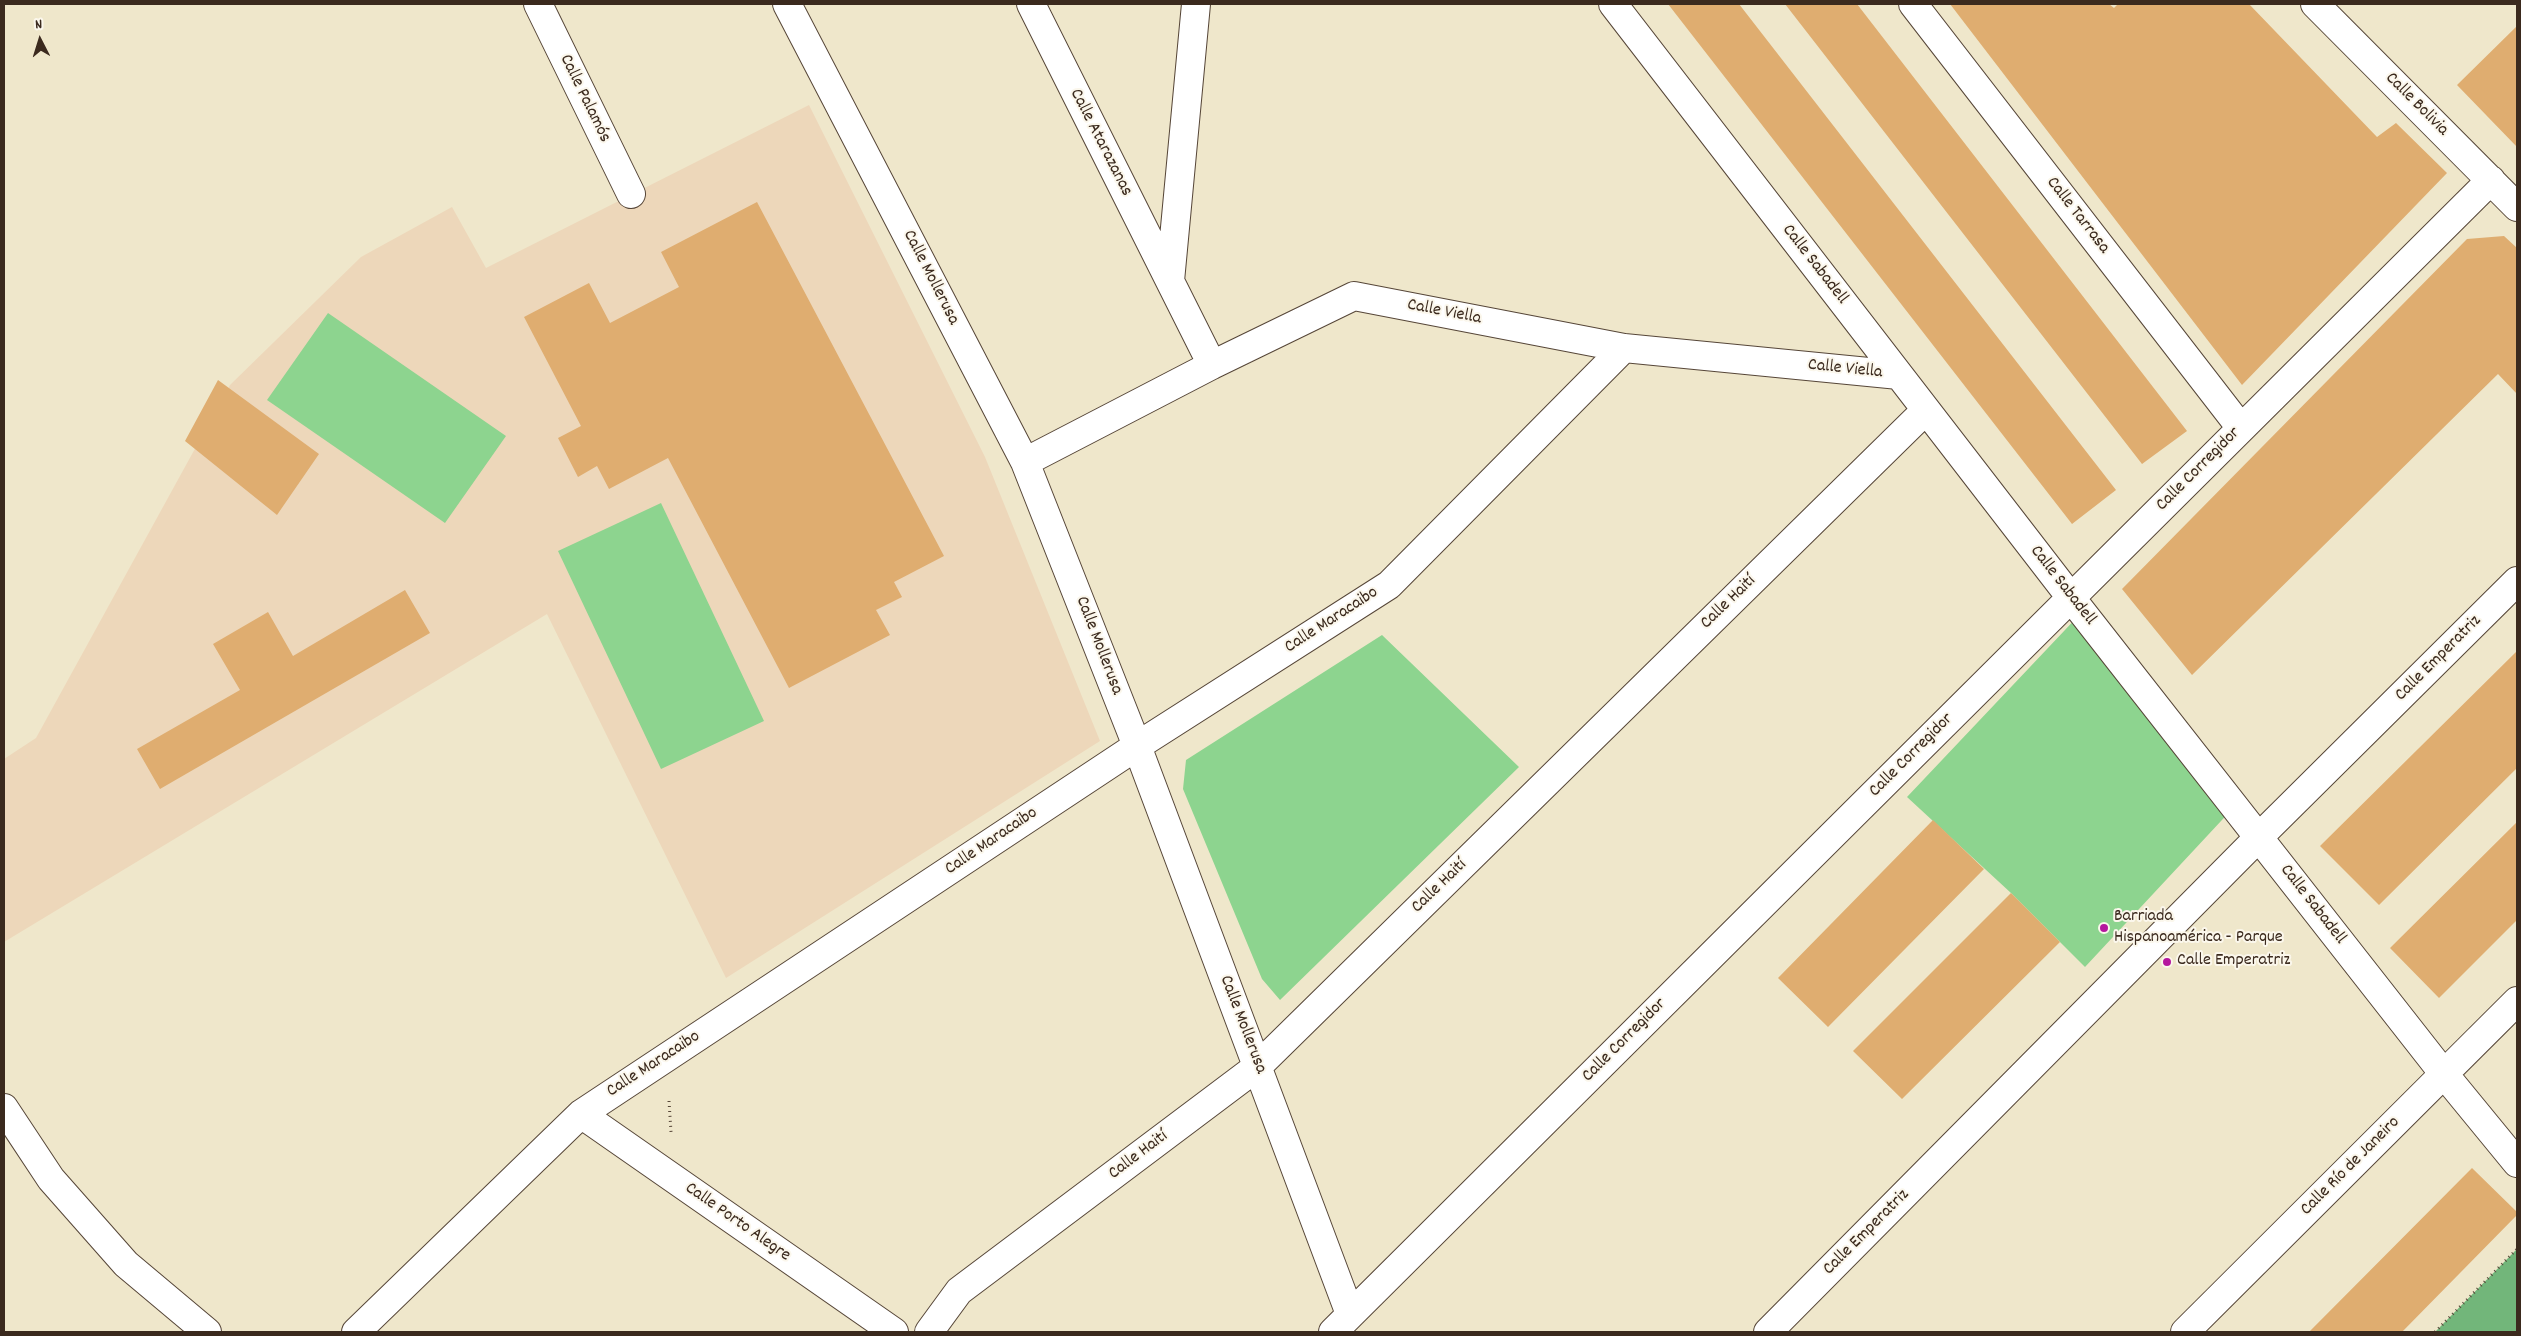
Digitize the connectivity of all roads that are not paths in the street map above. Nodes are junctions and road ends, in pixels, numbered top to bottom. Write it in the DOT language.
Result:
graph roads {
  1 [pos="538,4"];
  2 [pos="787,4"];
  3 [pos="1031,4"];
  4 [pos="1196,4"];
  5 [pos="1613,4"];
  6 [pos="1913,4"];
  7 [pos="2316,4"];
  8 [pos="2491,180"];
  9 [pos="631,194"];
  10 [pos="2517,206"];
  11 [pos="1170,281"];
  12 [pos="1624,348"];
  13 [pos="1212,365"];
  14 [pos="1899,375"];
  15 [pos="1926,410"];
  16 [pos="2241,428"];
  17 [pos="1025,462"];
  18 [pos="2517,581"];
  19 [pos="2071,598"];
  20 [pos="1137,746"];
  21 [pos="2259,837"];
  22 [pos="2517,1002"];
  23 [pos="1257,1067"];
  24 [pos="2444,1074"];
  25 [pos="4,1108"];
  26 [pos="581,1114"];
  27 [pos="2517,1163"];
  28 [pos="1342,1323"];
  29 [pos="206,1332"];
  30 [pos="356,1332"];
  31 [pos="894,1332"];
  32 [pos="929,1332"];
  33 [pos="1768,1332"];
  34 [pos="2185,1332"];
  1 -- 9 [label="street, Calle Palamós"];
  2 -- 17 [label="street, Calle Mollerusa"];
  3 -- 11 [label="street, Calle Atarazanas"];
  4 -- 11 [label="street"];
  5 -- 14 [label="street, Calle Sabadell"];
  6 -- 16 [label="street, Calle Tarrasa"];
  7 -- 8 [label="street, Calle Bolivia"];
  8 -- 10 [label="street, Calle Bolivia"];
  8 -- 16 [label="street, Calle Corregidor"];
  11 -- 13 [label="street, Calle Atarazanas"];
  12 -- 13 [label="street, Calle Viella"];
  12 -- 14 [label="street, Calle Viella"];
  12 -- 20 [label="street, Calle Maracaibo"];
  13 -- 17 [label="street, Calle Viella"];
  14 -- 15 [label="street, Calle Sabadell"];
  15 -- 19 [label="street, Calle Sabadell"];
  15 -- 23 [label="street, Calle Haití"];
  16 -- 19 [label="street, Calle Corregidor"];
  17 -- 20 [label="street, Calle Mollerusa"];
  18 -- 21 [label="street, Calle Emperatriz"];
  19 -- 21 [label="street, Calle Sabadell"];
  19 -- 28 [label="street, Calle Corregidor"];
  20 -- 23 [label="street, Calle Mollerusa"];
  20 -- 26 [label="street, Calle Maracaibo"];
  21 -- 24 [label="street, Calle Sabadell"];
  21 -- 33 [label="street, Calle Emperatriz"];
  22 -- 24 [label="street, Calle Río de Janeiro"];
  23 -- 28 [label="street, Calle Mollerusa"];
  23 -- 32 [label="street, Calle Haití"];
  24 -- 27 [label="street, Calle Sabadell"];
  24 -- 34 [label="street, Calle Río de Janeiro"];
  25 -- 29 [label="street"];
  26 -- 30 [label="street, Calle Maracaibo"];
  26 -- 31 [label="street, Calle Porto Alegre"];
}
